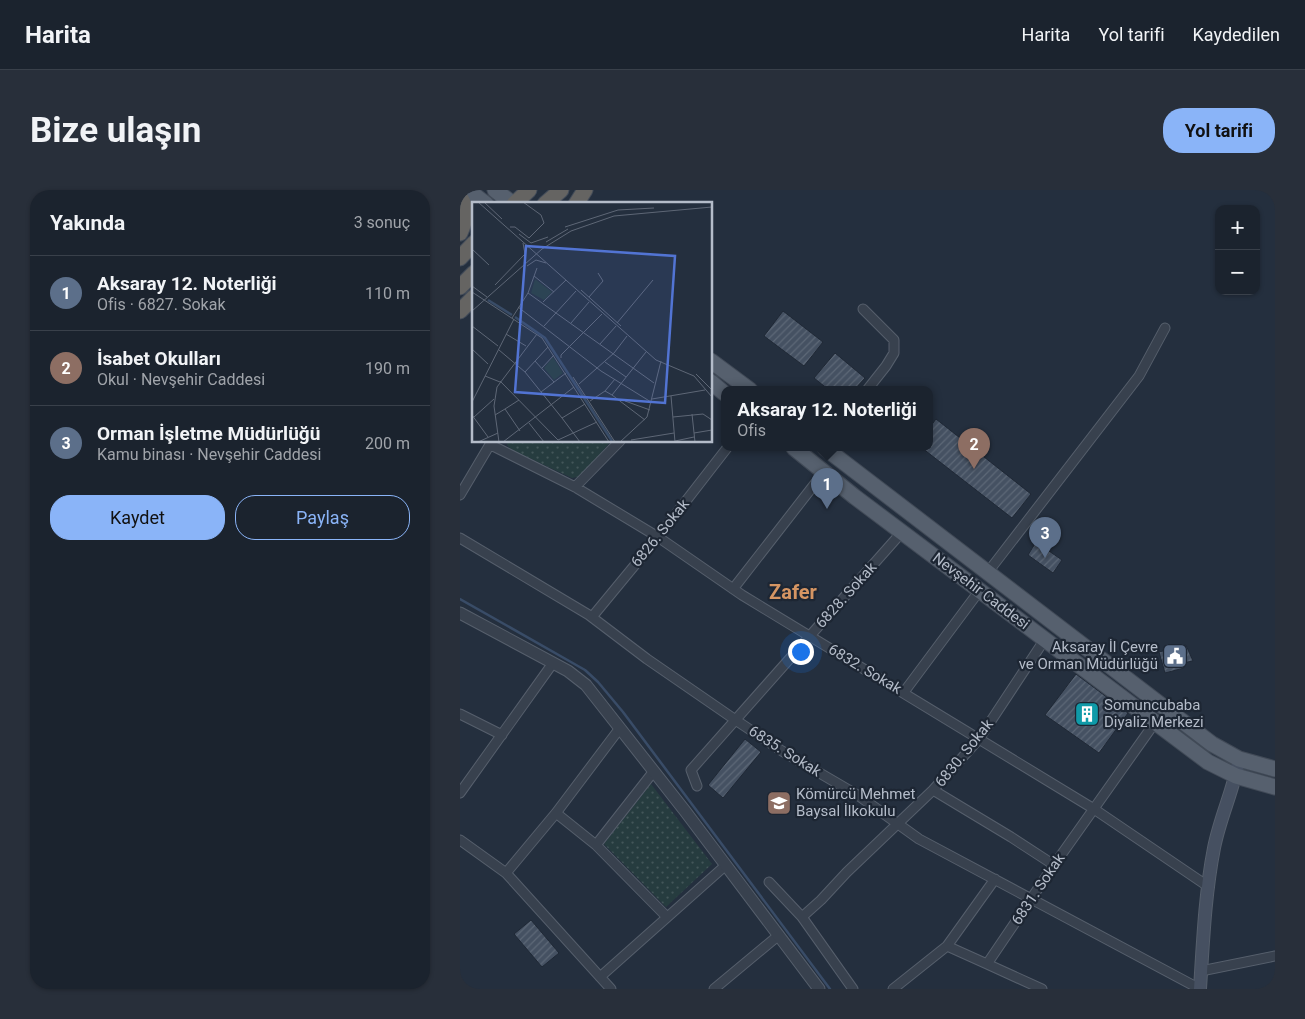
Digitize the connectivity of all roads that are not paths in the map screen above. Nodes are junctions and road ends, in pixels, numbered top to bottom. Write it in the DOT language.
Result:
graph roads {
  1 [pos="495,190"];
  2 [pos="529,190"];
  3 [pos="585,190"];
  4 [pos="465,193"];
  5 [pos="482,202"];
  6 [pos="511,202"];
  7 [pos="516,202"];
  8 [pos="577,202"];
  9 [pos="460,233"];
  10 [pos="472,246"];
  11 [pos="460,258"];
  12 [pos="472,275"];
  13 [pos="460,287"];
  14 [pos="472,299"];
  15 [pos="863,309"];
  16 [pos="460,311"];
  17 [pos="1165,328"];
  18 [pos="712,362"];
  19 [pos="745,386"];
  20 [pos="870,386"];
  21 [pos="619,442"];
  22 [pos="492,443"];
  23 [pos="725,451"];
  24 [pos="798,451"];
  25 [pos="829,451"];
  26 [pos="824,472"];
  27 [pos="575,487"];
  28 [pos="460,496"];
  29 [pos="902,532"];
  30 [pos="658,537"];
  31 [pos="460,538"];
  32 [pos="988,572"];
  33 [pos="734,589"];
  34 [pos="980,590"];
  35 [pos="460,613"];
  36 [pos="592,617"];
  37 [pos="810,635"];
  38 [pos="1045,639"];
  39 [pos="554,663"];
  40 [pos="904,692"];
  41 [pos="460,714"];
  42 [pos="736,721"];
  43 [pos="1156,721"];
  44 [pos="620,728"];
  45 [pos="502,735"];
  46 [pos="979,738"];
  47 [pos="1239,759"];
  48 [pos="1275,769"];
  49 [pos="654,771"];
  50 [pos="1236,776"];
  51 [pos="697,786"];
  52 [pos="1275,787"];
  53 [pos="933,790"];
  54 [pos="460,793"];
  55 [pos="1094,809"];
  56 [pos="556,814"];
  57 [pos="897,825"];
  58 [pos="460,840"];
  59 [pos="596,845"];
  60 [pos="726,865"];
  61 [pos="1054,865"];
  62 [pos="506,873"];
  63 [pos="995,879"];
  64 [pos="769,882"];
  65 [pos="1209,887"];
  66 [pos="1030,899"];
  67 [pos="667,917"];
  68 [pos="802,917"];
  69 [pos="779,935"];
  70 [pos="947,946"];
  71 [pos="1275,956"];
  72 [pos="987,964"];
  73 [pos="1201,971"];
  74 [pos="600,978"];
  75 [pos="611,989"];
  76 [pos="714,989"];
  77 [pos="819,989"];
  78 [pos="853,989"];
  79 [pos="893,989"];
  80 [pos="1042,989"];
  81 [pos="1200,989"];
  1 -- 6 [label="main road"];
  2 -- 7 [label="highway"];
  3 -- 8 [label="highway"];
  4 -- 5 [label="main road"];
  4 -- 9 [label="highway"];
  10 -- 11 [label="highway"];
  12 -- 13 [label="highway"];
  14 -- 16 [label="highway"];
  15 -- 20 [label="street"];
  17 -- 32 [label="street"];
  18 -- 19 [label="main road"];
  21 -- 27 [label="street"];
  22 -- 27 [label="street, 6832. Sokak"];
  22 -- 28 [label="street"];
  23 -- 30 [label="street, 6826. Sokak"];
  24 -- 26 [label="main road, Nevşehir Caddesi"];
  25 -- 32 [label="main road, Nevşehir Caddesi"];
  26 -- 29 [label="main road, Nevşehir Caddesi"];
  26 -- 33 [label="street"];
  27 -- 30 [label="street, 6832. Sokak"];
  29 -- 34 [label="main road, Nevşehir Caddesi"];
  29 -- 37 [label="street, 6828. Sokak"];
  30 -- 33 [label="street, 6832. Sokak"];
  30 -- 36 [label="street, 6826. Sokak"];
  31 -- 36 [label="street, 6835. Sokak"];
  32 -- 47 [label="main road, Nevşehir Caddesi"];
  33 -- 37 [label="street, 6832. Sokak"];
  34 -- 38 [label="main road, Nevşehir Caddesi"];
  34 -- 40 [label="street"];
  35 -- 39 [label="street"];
  36 -- 42 [label="street, 6835. Sokak"];
  37 -- 40 [label="street, 6832. Sokak"];
  37 -- 42 [label="street, 6828. Sokak"];
  38 -- 43 [label="main road, Nevşehir Caddesi"];
  38 -- 46 [label="street, 6830. Sokak"];
  39 -- 44 [label="street"];
  39 -- 45 [label="street"];
  40 -- 46 [label="street, 6832. Sokak"];
  41 -- 45 [label="street"];
  42 -- 51 [label="street, 6828. Sokak"];
  42 -- 57 [label="street, 6835. Sokak"];
  43 -- 50 [label="main road, Nevşehir Caddesi"];
  43 -- 55 [label="street, 6831. Sokak"];
  44 -- 49 [label="street"];
  44 -- 56 [label="street"];
  45 -- 54 [label="street"];
  46 -- 53 [label="street, 6830. Sokak"];
  46 -- 55 [label="street, 6832. Sokak"];
  47 -- 48 [label="main road, Nevşehir Caddesi"];
  47 -- 50 [label="main road"];
  49 -- 59 [label="street"];
  49 -- 60 [label="street"];
  50 -- 52 [label="main road, Nevşehir Caddesi"];
  50 -- 65 [label="main road"];
  53 -- 57 [label="street, 6830. Sokak"];
  53 -- 61 [label="street"];
  55 -- 61 [label="street, 6831. Sokak"];
  55 -- 65 [label="street, 6832. Sokak"];
  56 -- 59 [label="street"];
  56 -- 62 [label="street"];
  57 -- 63 [label="street, 6835. Sokak"];
  57 -- 68 [label="street, 6830. Sokak"];
  58 -- 62 [label="street"];
  59 -- 67 [label="street"];
  60 -- 67 [label="street"];
  60 -- 69 [label="street"];
  61 -- 66 [label="street, 6831. Sokak"];
  62 -- 74 [label="street"];
  63 -- 66 [label="street, 6835. Sokak"];
  63 -- 70 [label="street"];
  64 -- 68 [label="street"];
  65 -- 73 [label="main road"];
  66 -- 72 [label="street, 6831. Sokak"];
  66 -- 81 [label="street, 6835. Sokak"];
  67 -- 74 [label="street"];
  68 -- 78 [label="street"];
  69 -- 76 [label="street"];
  69 -- 77 [label="street"];
  70 -- 72 [label="street"];
  70 -- 79 [label="street"];
  71 -- 73 [label="street"];
  72 -- 80 [label="street"];
  73 -- 81 [label="main road"];
  74 -- 75 [label="street"];
}
